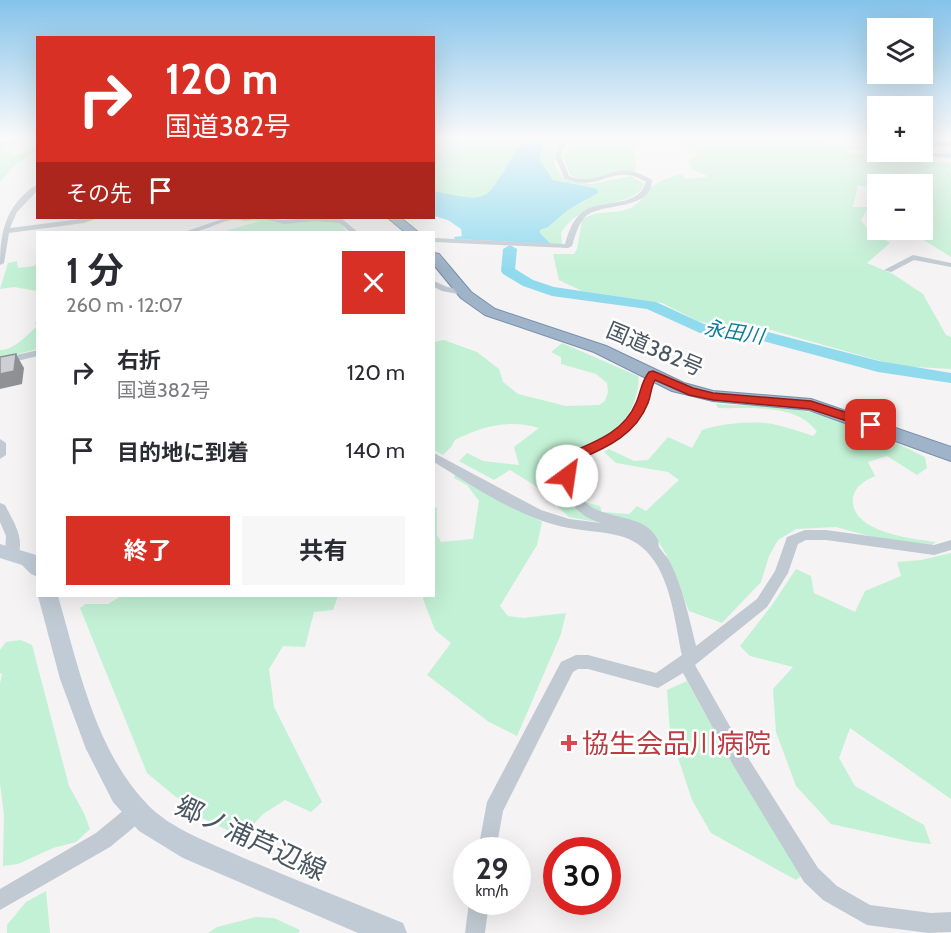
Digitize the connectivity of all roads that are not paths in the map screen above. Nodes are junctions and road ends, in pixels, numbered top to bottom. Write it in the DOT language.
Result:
graph roads {
  1 [pos="650,183"];
  2 [pos="36,188"];
  3 [pos="228,219"];
  4 [pos="269,219"];
  5 [pos="315,219"];
  6 [pos="315,219"];
  7 [pos="395,219"];
  8 [pos="92,221"];
  9 [pos="36,231"];
  10 [pos="36,231"];
  11 [pos="191,231"];
  12 [pos="353,231"];
  13 [pos="411,231"];
  14 [pos="3,237"];
  15 [pos="435,240"];
  16 [pos="435,258"];
  17 [pos="0,263"];
  18 [pos="951,265"];
  19 [pos="888,270"];
  20 [pos="435,284"];
  21 [pos="464,292"];
  22 [pos="36,353"];
  23 [pos="0,362"];
  24 [pos="653,375"];
  25 [pos="0,443"];
  26 [pos="951,454"];
  27 [pos="0,455"];
  28 [pos="435,458"];
  29 [pos="0,508"];
  30 [pos="951,545"];
  31 [pos="652,549"];
  32 [pos="6,553"];
  33 [pos="36,567"];
  34 [pos="48,597"];
  35 [pos="688,661"];
  36 [pos="137,812"];
  37 [pos="489,837"];
  38 [pos="0,900"];
  39 [pos="477,915"];
  40 [pos="951,922"];
  41 [pos="393,933"];
  42 [pos="475,933"];
  1 -- 15 [label="street"];
  2 -- 14 [label="street"];
  3 -- 11 [label="street"];
  4 -- 5 [label="street"];
  6 -- 12 [label="street"];
  7 -- 13 [label="highway"];
  8 -- 10 [label="street"];
  9 -- 14 [label="street"];
  14 -- 17 [label="street"];
  16 -- 21 [label="highway, 国道382号"];
  18 -- 19 [label="street"];
  20 -- 21 [label="street"];
  21 -- 24 [label="highway, 国道382号"];
  22 -- 23 [label="street"];
  24 -- 26 [label="highway, 国道382号"];
  24 -- 31 [label="street"];
  25 -- 27 [label="street"];
  28 -- 31 [label="street"];
  29 -- 32 [label="street"];
  30 -- 35 [label="street"];
  31 -- 35 [label="street"];
  32 -- 33 [label="main road"];
  34 -- 36 [label="main road, 郷ノ浦芦辺線"];
  35 -- 37 [label="street"];
  35 -- 40 [label="street"];
  36 -- 38 [label="street"];
  36 -- 41 [label="main road, 郷ノ浦芦辺線"];
  39 -- 42 [label="street"];
}
